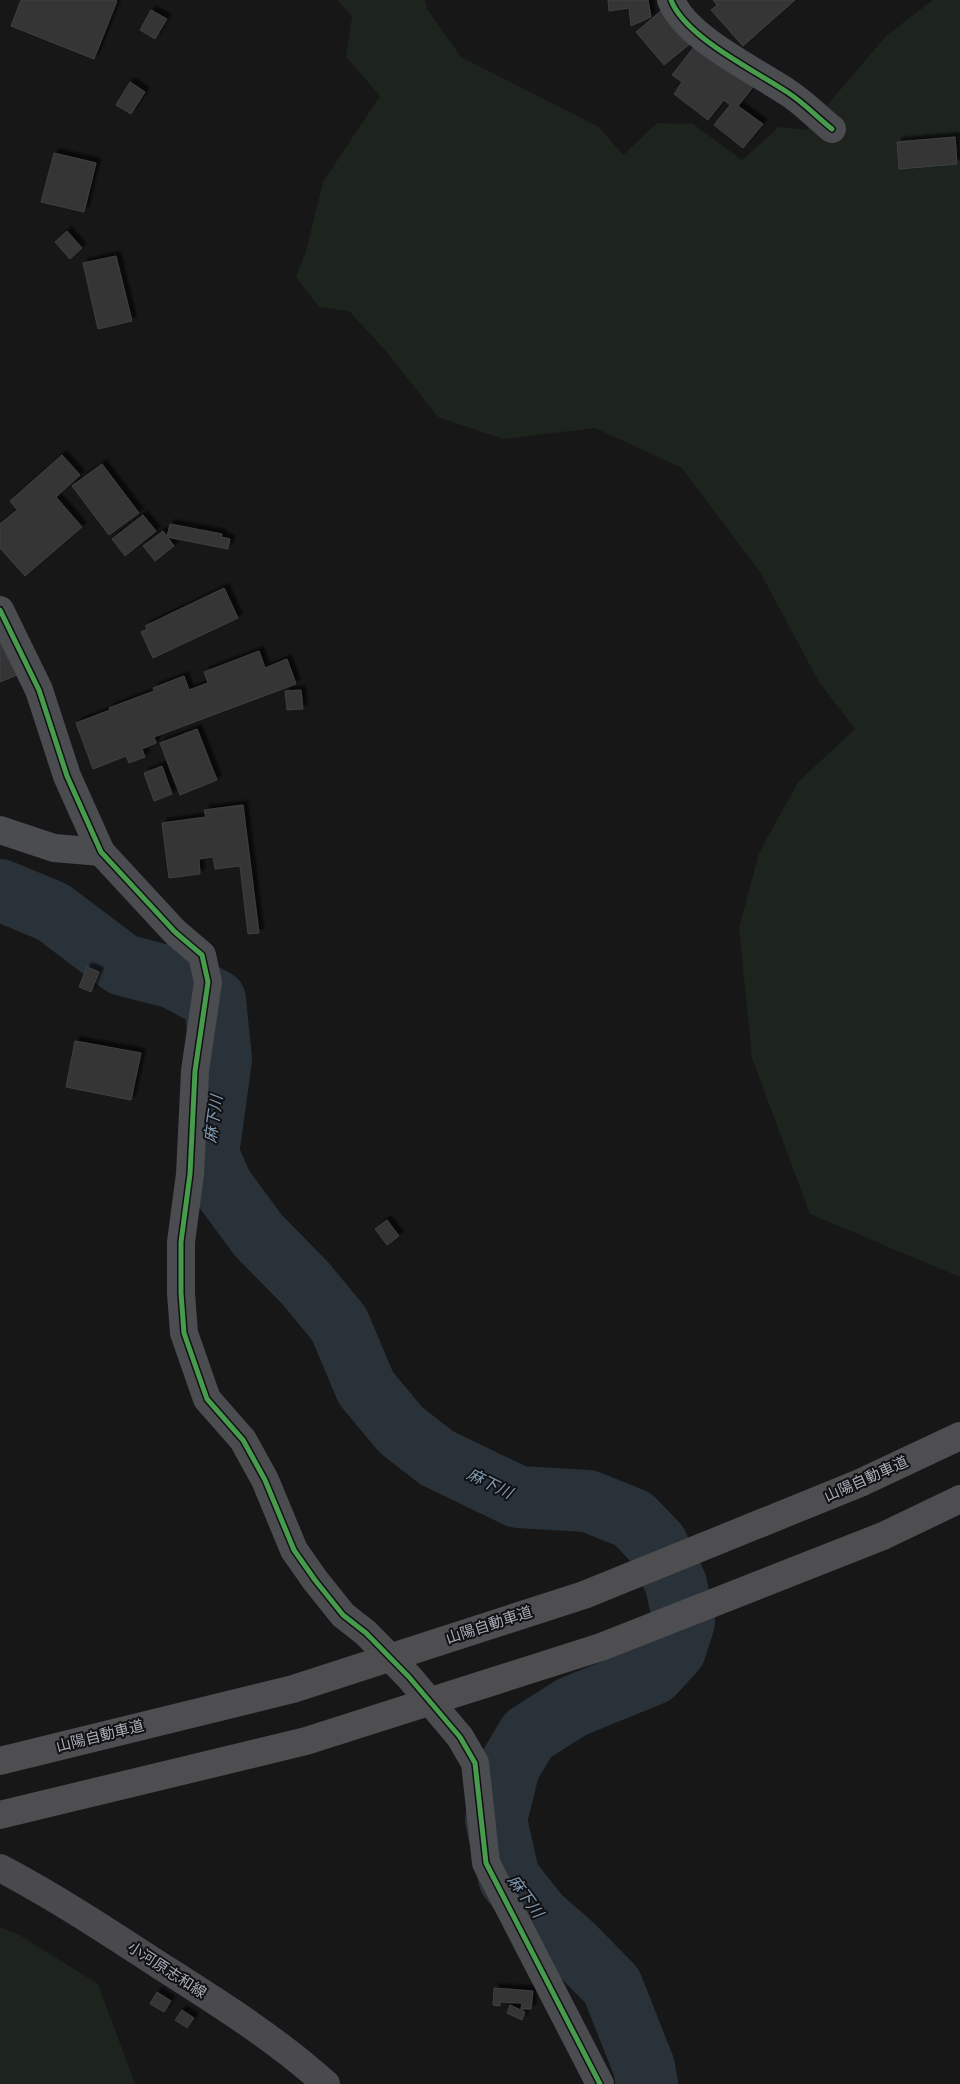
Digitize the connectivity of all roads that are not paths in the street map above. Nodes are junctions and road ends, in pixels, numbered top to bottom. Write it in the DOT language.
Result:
graph roads {
  1 [pos="671,0"];
  2 [pos="832,129"];
  3 [pos="0,610"];
  4 [pos="0,830"];
  5 [pos="101,852"];
  6 [pos="960,1436"];
  7 [pos="960,1499"];
  8 [pos="0,1761"];
  9 [pos="0,1816"];
  10 [pos="0,1868"];
  11 [pos="326,2084"];
  12 [pos="600,2084"];
  1 -- 2 [label="street"];
  3 -- 5 [label="street"];
  4 -- 5 [label="street"];
  5 -- 12 [label="street"];
  6 -- 8 [label="highway, 山陽自動車道, bridge"];
  7 -- 9 [label="highway, bridge"];
  10 -- 11 [label="main road, 小河原志和線"];
}
